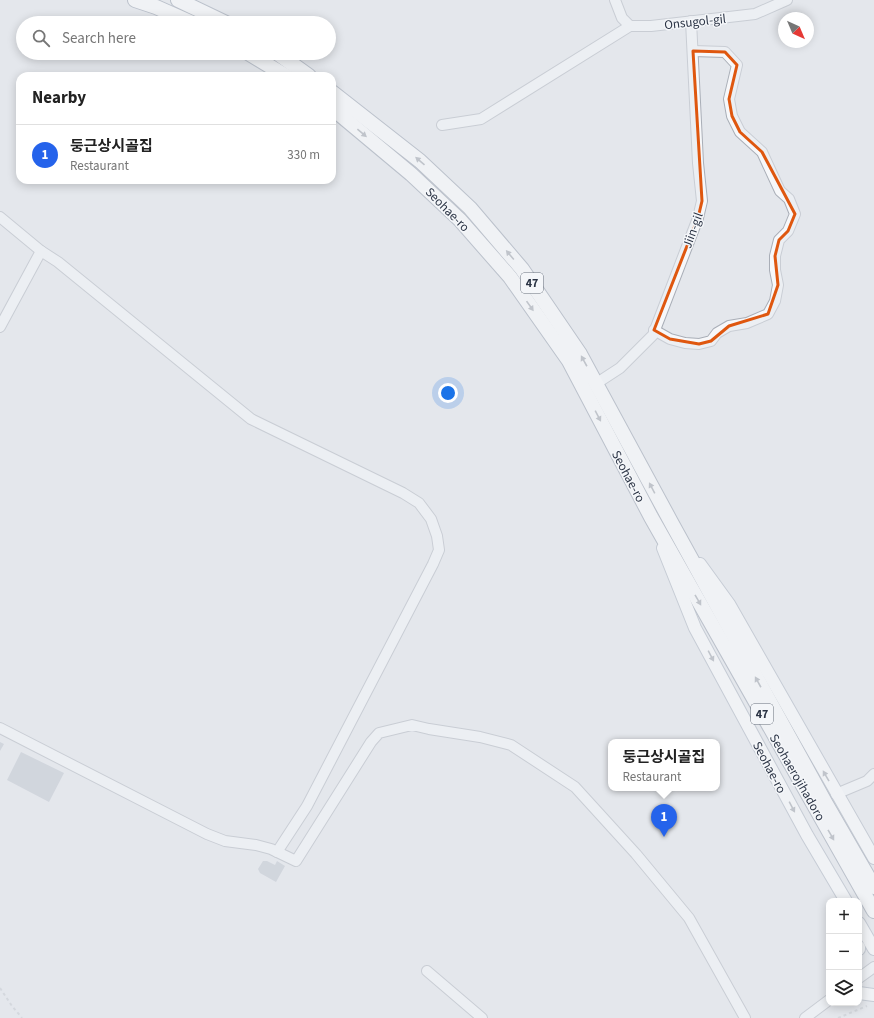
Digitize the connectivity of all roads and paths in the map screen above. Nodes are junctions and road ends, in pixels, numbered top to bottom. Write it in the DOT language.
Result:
graph roads {
  1 [pos="135,0"];
  2 [pos="178,0"];
  3 [pos="615,0"];
  4 [pos="787,0"];
  5 [pos="176,16"];
  6 [pos="211,16"];
  7 [pos="691,21"];
  8 [pos="630,26"];
  9 [pos="692,51"];
  10 [pos="260,60"];
  11 [pos="287,60"];
  12 [pos="279,72"];
  13 [pos="303,72"];
  14 [pos="336,95"];
  15 [pos="336,111"];
  16 [pos="442,125"];
  17 [pos="0,217"];
  18 [pos="41,251"];
  19 [pos="0,327"];
  20 [pos="654,330"];
  21 [pos="597,383"];
  22 [pos="651,517"];
  23 [pos="671,522"];
  24 [pos="0,728"];
  25 [pos="874,774"];
  26 [pos="836,794"];
  27 [pos="807,835"];
  28 [pos="277,852"];
  29 [pos="874,858"];
  30 [pos="874,887"];
  31 [pos="836,898"];
  32 [pos="844,898"];
  33 [pos="874,911"];
  34 [pos="865,927"];
  35 [pos="874,948"];
  36 [pos="874,966"];
  37 [pos="427,971"];
  38 [pos="862,976"];
  39 [pos="0,988"];
  40 [pos="862,995"];
  41 [pos="872,1000"];
  42 [pos="826,1002"];
  43 [pos="22,1018"];
  44 [pos="482,1018"];
  45 [pos="745,1018"];
  46 [pos="805,1018"];
  47 [pos="838,1018"];
  1 -- 5 [label="highway"];
  2 -- 6 [label="highway"];
  3 -- 8 [label="street"];
  4 -- 7 [label="street, Onsugol-gil"];
  7 -- 8 [label="street, Onsugol-gil"];
  7 -- 9 [label="street, Jiin-gil"];
  8 -- 16 [label="street"];
  9 -- 20 [label="street, Jiin-gil"];
  9 -- 20 [label="street"];
  10 -- 12 [label="highway"];
  11 -- 13 [label="highway"];
  21 -- 14 [label="highway, Seohae-ro / 47, one-way"];
  15 -- 22 [label="highway, Seohae-ro / 47, one-way"];
  17 -- 18 [label="street"];
  18 -- 19 [label="street"];
  18 -- 28 [label="street"];
  20 -- 21 [label="street, Jiin-gil"];
  23 -- 21 [label="highway, Seohae-ro / 47, one-way"];
  22 -- 27 [label="main road, Seohae-ro / 47, one-way"];
  22 -- 33 [label="highway, Seohaerojihadoro / 47, one-way"];
  26 -- 23 [label="main road, Seohae-ro / 47, one-way"];
  30 -- 23 [label="highway, Seohaerojihadoro / 47, one-way"];
  24 -- 28 [label="street"];
  25 -- 26 [label="street"];
  26 -- 29 [label="main road, Seohae-ro / 47"];
  27 -- 31 [label="main road"];
  27 -- 32 [label="main road, Seohae-ro / 47"];
  28 -- 45 [label="street"];
  34 -- 35 [label="main road"];
  36 -- 38 [label="street"];
  37 -- 44 [label="street"];
  39 -- 43 [label="path"];
  40 -- 41 [label="main road"];
  41 -- 47 [label="path"];
  42 -- 46 [label="street"];
}
